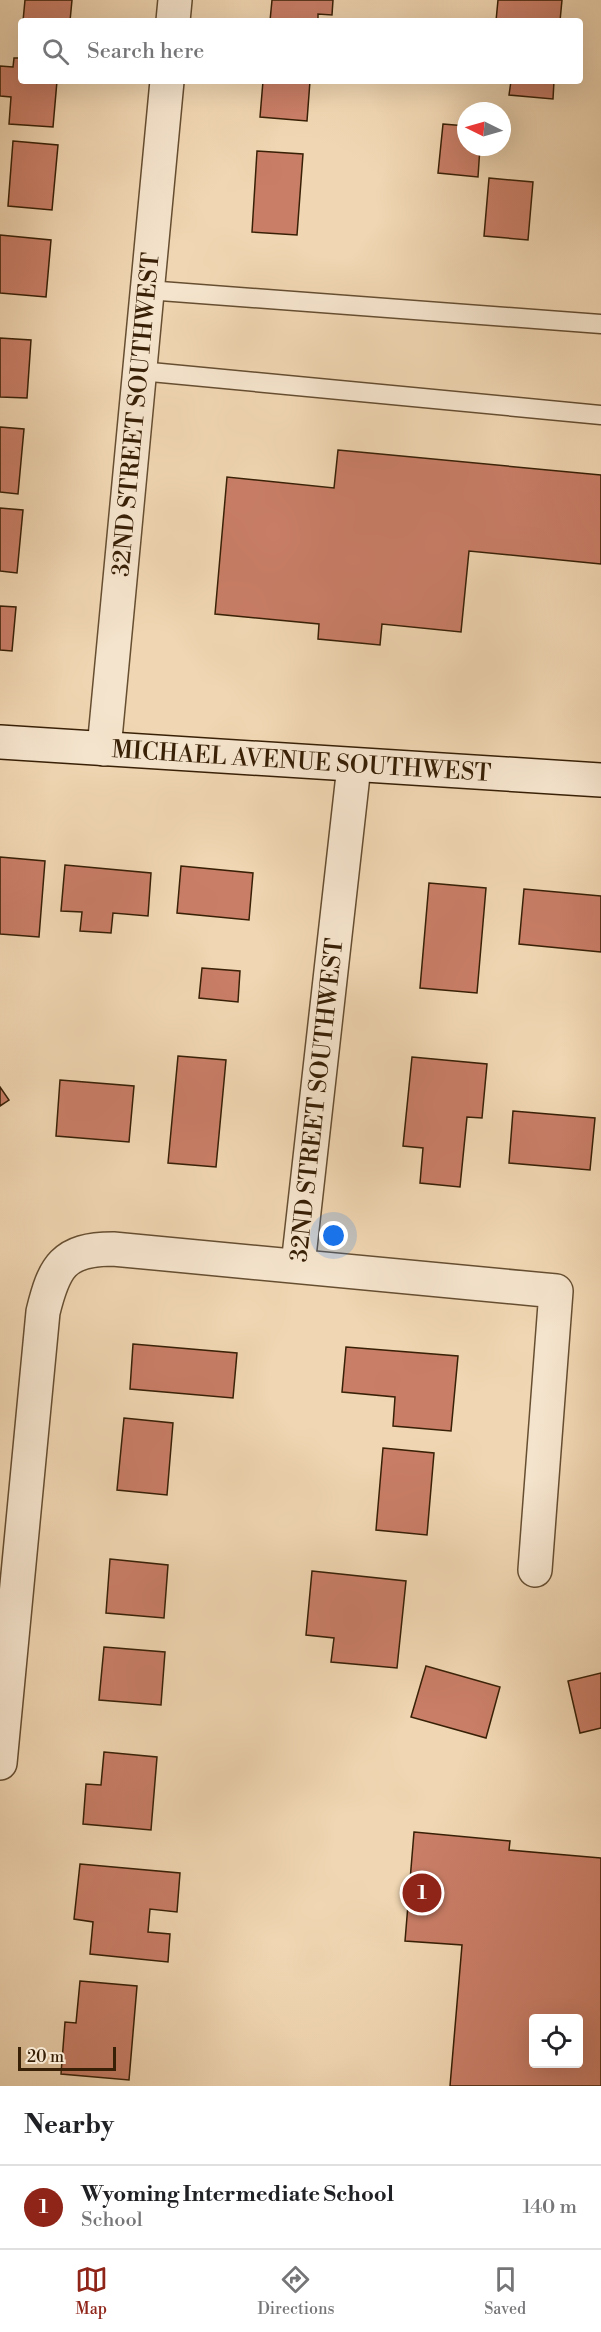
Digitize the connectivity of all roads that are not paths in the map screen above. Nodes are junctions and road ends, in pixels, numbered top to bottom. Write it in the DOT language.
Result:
graph roads {
  1 [pos="175,0"];
  2 [pos="173,18"];
  3 [pos="167,84"];
  4 [pos="147,291"];
  5 [pos="601,324"];
  6 [pos="140,371"];
  7 [pos="601,415"];
  8 [pos="0,742"];
  9 [pos="104,749"];
  10 [pos="354,766"];
  11 [pos="601,780"];
  12 [pos="298,1265"];
  13 [pos="536,1570"];
  14 [pos="0,1763"];
  1 -- 2 [label="street"];
  3 -- 4 [label="street, 32ND STREET SOUTHWEST"];
  4 -- 5 [label="lane"];
  4 -- 6 [label="street, 32ND STREET SOUTHWEST"];
  6 -- 7 [label="lane"];
  6 -- 9 [label="street, 32ND STREET SOUTHWEST"];
  8 -- 9 [label="street, MICHAEL AVENUE SOUTHWEST"];
  9 -- 10 [label="street, MICHAEL AVENUE SOUTHWEST"];
  10 -- 11 [label="street, MICHAEL AVENUE SOUTHWEST"];
  10 -- 12 [label="street, 32ND STREET SOUTHWEST"];
  12 -- 13 [label="street"];
  12 -- 14 [label="street, 32ND STREET SOUTHWEST"];
}
